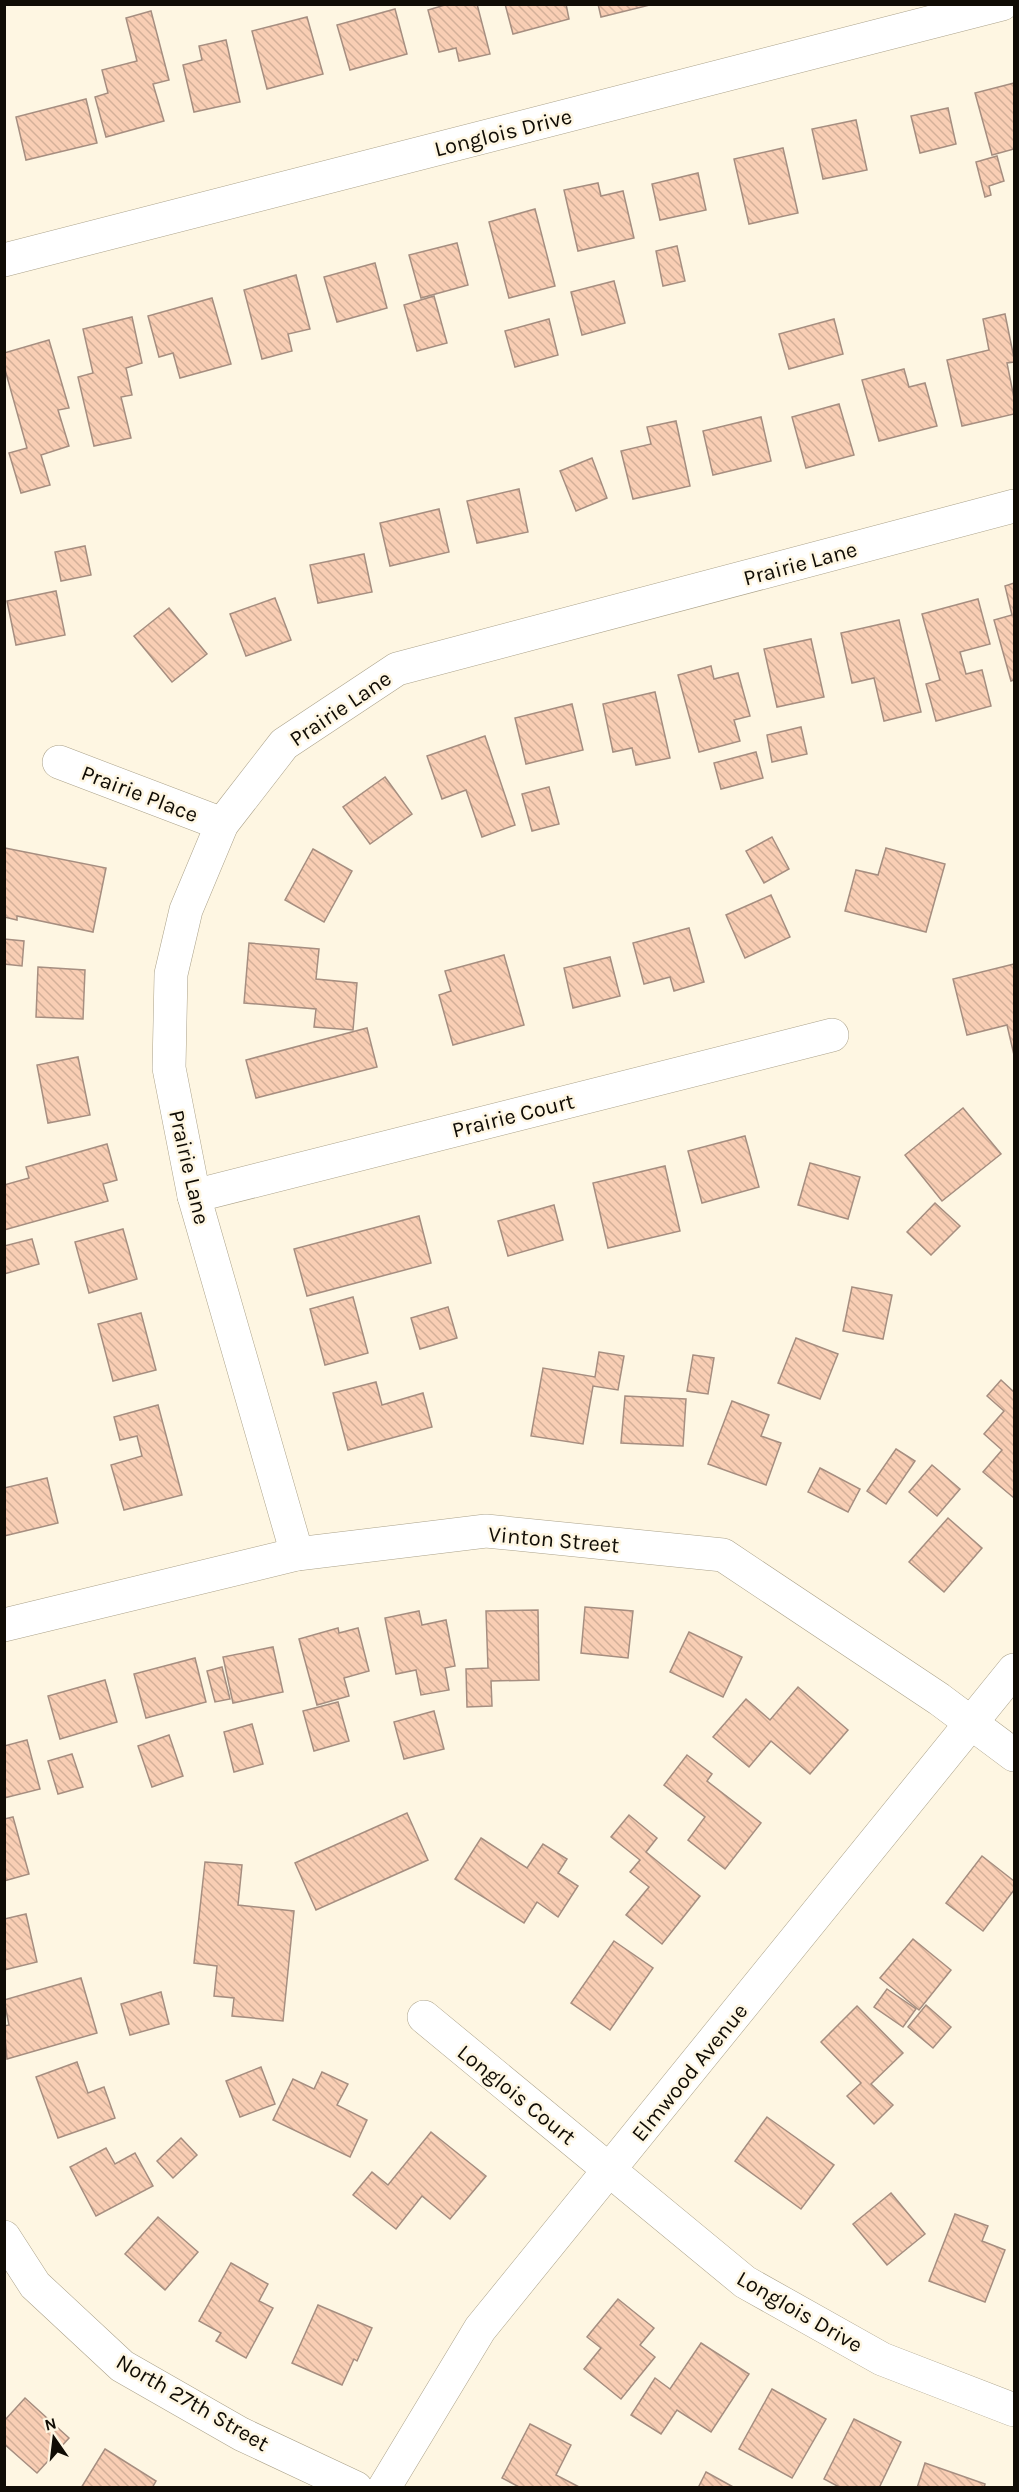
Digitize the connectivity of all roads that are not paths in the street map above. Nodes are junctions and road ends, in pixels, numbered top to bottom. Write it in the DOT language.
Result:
graph roads {
  1 [pos="1002,4"];
  2 [pos="4,260"];
  3 [pos="1014,506"];
  4 [pos="58,762"];
  5 [pos="222,824"];
  6 [pos="832,1035"];
  7 [pos="194,1196"];
  8 [pos="297,1554"];
  9 [pos="4,1625"];
  10 [pos="1014,1670"];
  11 [pos="972,1722"];
  12 [pos="1014,1755"];
  13 [pos="423,2018"];
  14 [pos="609,2170"];
  15 [pos="4,2236"];
  16 [pos="1014,2410"];
  17 [pos="356,2487"];
  18 [pos="384,2487"];
  1 -- 2 [label="street, Longlois Drive"];
  3 -- 5 [label="street, Prairie Lane"];
  4 -- 5 [label="street, Prairie Place"];
  5 -- 7 [label="street, Prairie Lane"];
  6 -- 7 [label="street, Prairie Court"];
  7 -- 8 [label="street, Prairie Lane"];
  8 -- 9 [label="street, Vinton Street"];
  8 -- 11 [label="street, Vinton Street"];
  10 -- 11 [label="street, Elmwood Avenue"];
  11 -- 12 [label="street, Vinton Street"];
  11 -- 14 [label="street, Elmwood Avenue"];
  13 -- 14 [label="street, Longlois Court"];
  14 -- 16 [label="street, Longlois Drive"];
  14 -- 18 [label="street, Elmwood Avenue"];
  15 -- 17 [label="street, North 27th Street"];
}
